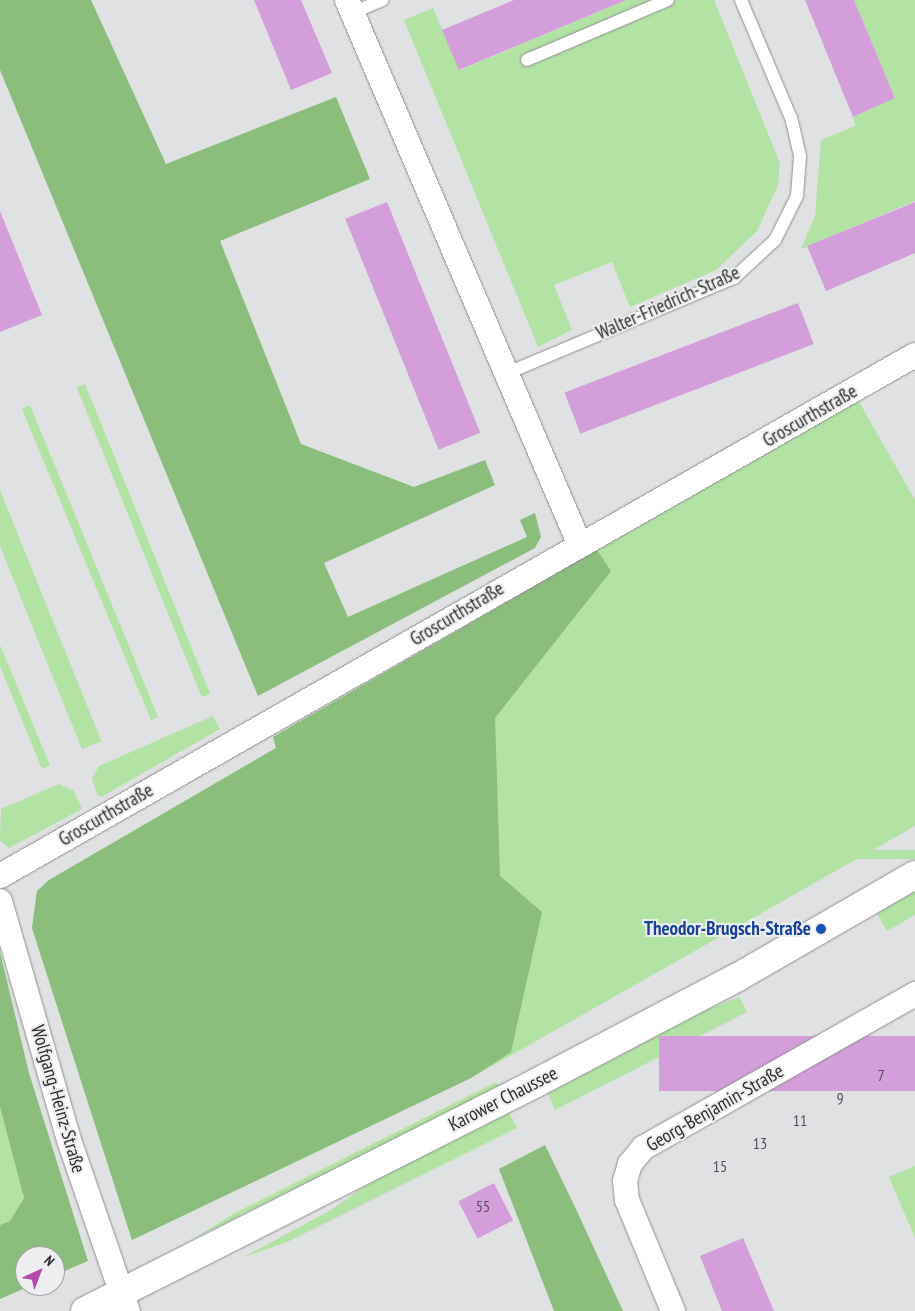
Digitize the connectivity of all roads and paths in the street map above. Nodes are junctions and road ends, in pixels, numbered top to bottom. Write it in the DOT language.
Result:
graph roads {
  1 [pos="382,0"];
  2 [pos="668,0"];
  3 [pos="741,0"];
  4 [pos="349,7"];
  5 [pos="526,60"];
  6 [pos="915,355"];
  7 [pos="510,372"];
  8 [pos="579,543"];
  9 [pos="915,875"];
  10 [pos="0,876"];
  11 [pos="0,901"];
  12 [pos="915,994"];
  13 [pos="124,1303"];
  14 [pos="85,1311"];
  15 [pos="673,1311"];
  1 -- 4 [label="lane"];
  2 -- 5 [label="lane"];
  3 -- 7 [label="lane, Walter-Friedrich-Straße"];
  4 -- 7 [label="street"];
  6 -- 8 [label="street, Groscurthstraße"];
  7 -- 8 [label="street"];
  8 -- 10 [label="street, Groscurthstraße"];
  9 -- 13 [label="main road, Karower Chaussee"];
  11 -- 13 [label="street, Wolfgang-Heinz-Straße"];
  12 -- 15 [label="street, Georg-Benjamin-Straße"];
  13 -- 14 [label="main road, Karower Chaussee"];
}
